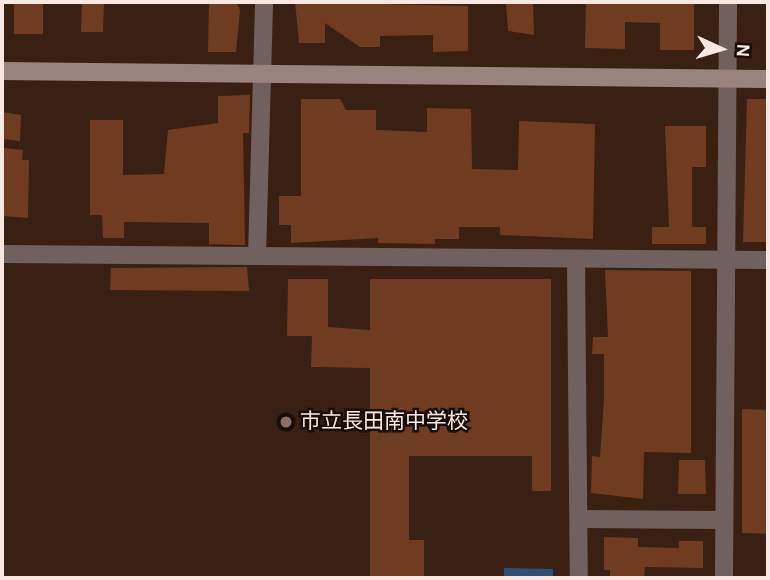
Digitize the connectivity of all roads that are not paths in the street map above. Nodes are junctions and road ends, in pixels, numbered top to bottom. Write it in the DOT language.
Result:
graph roads {
  1 [pos="264,2"];
  2 [pos="728,2"];
  3 [pos="2,71"];
  4 [pos="262,72"];
  5 [pos="728,79"];
  6 [pos="768,79"];
  7 [pos="2,254"];
  8 [pos="257,256"];
  9 [pos="576,260"];
  10 [pos="726,260"];
  11 [pos="768,260"];
  12 [pos="579,519"];
  13 [pos="724,520"];
  14 [pos="579,578"];
  15 [pos="724,578"];
  1 -- 4 [label="street"];
  2 -- 5 [label="street"];
  3 -- 4 [label="street"];
  4 -- 5 [label="street"];
  4 -- 8 [label="street"];
  5 -- 6 [label="street"];
  5 -- 10 [label="street"];
  7 -- 8 [label="street"];
  8 -- 9 [label="street"];
  9 -- 10 [label="street"];
  9 -- 12 [label="street"];
  10 -- 11 [label="street"];
  10 -- 13 [label="street"];
  12 -- 13 [label="street"];
  12 -- 14 [label="street"];
  13 -- 15 [label="street"];
}
